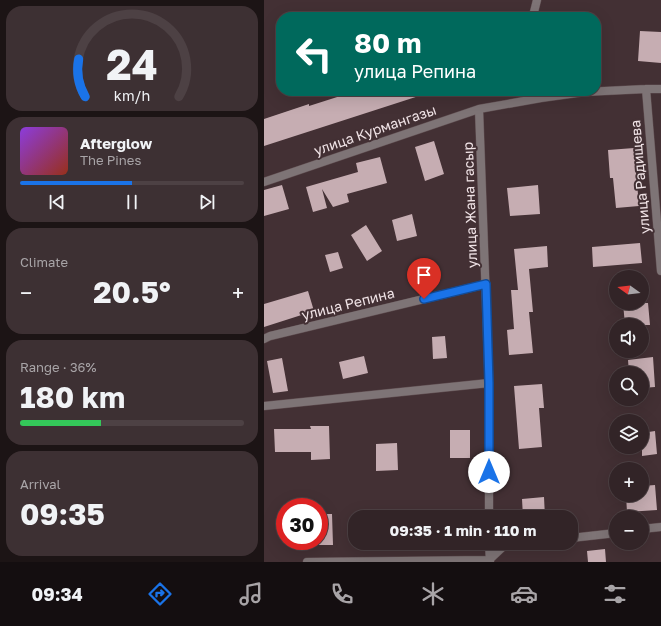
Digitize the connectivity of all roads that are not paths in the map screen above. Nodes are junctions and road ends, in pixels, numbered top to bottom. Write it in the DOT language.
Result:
graph roads {
  1 [pos="537,0"];
  2 [pos="534,12"];
  3 [pos="646,88"];
  4 [pos="661,89"];
  5 [pos="601,91"];
  6 [pos="532,96"];
  7 [pos="479,108"];
  8 [pos="264,182"];
  9 [pos="661,266"];
  10 [pos="486,284"];
  11 [pos="264,339"];
  12 [pos="489,383"];
  13 [pos="264,406"];
  14 [pos="489,510"];
  15 [pos="661,527"];
  16 [pos="649,528"];
  17 [pos="609,534"];
  18 [pos="578,537"];
  19 [pos="489,550"];
  20 [pos="500,550"];
  21 [pos="489,561"];
  22 [pos="307,562"];
  1 -- 2 [label="street"];
  3 -- 4 [label="street, улица Курмангазы"];
  3 -- 5 [label="street, улица Курмангазы"];
  3 -- 9 [label="street, улица Радищева"];
  6 -- 7 [label="street, улица Курмангазы"];
  7 -- 8 [label="street, улица Курмангазы"];
  7 -- 10 [label="street, улица Жана гасыр"];
  10 -- 11 [label="street, улица Репина"];
  10 -- 12 [label="street, улица Жана гасыр"];
  12 -- 13 [label="street"];
  12 -- 14 [label="street, улица Жана гасыр"];
  15 -- 16 [label="street"];
  17 -- 18 [label="street"];
  19 -- 21 [label="street"];
  20 -- 21 [label="street"];
  21 -- 22 [label="street"];
}
